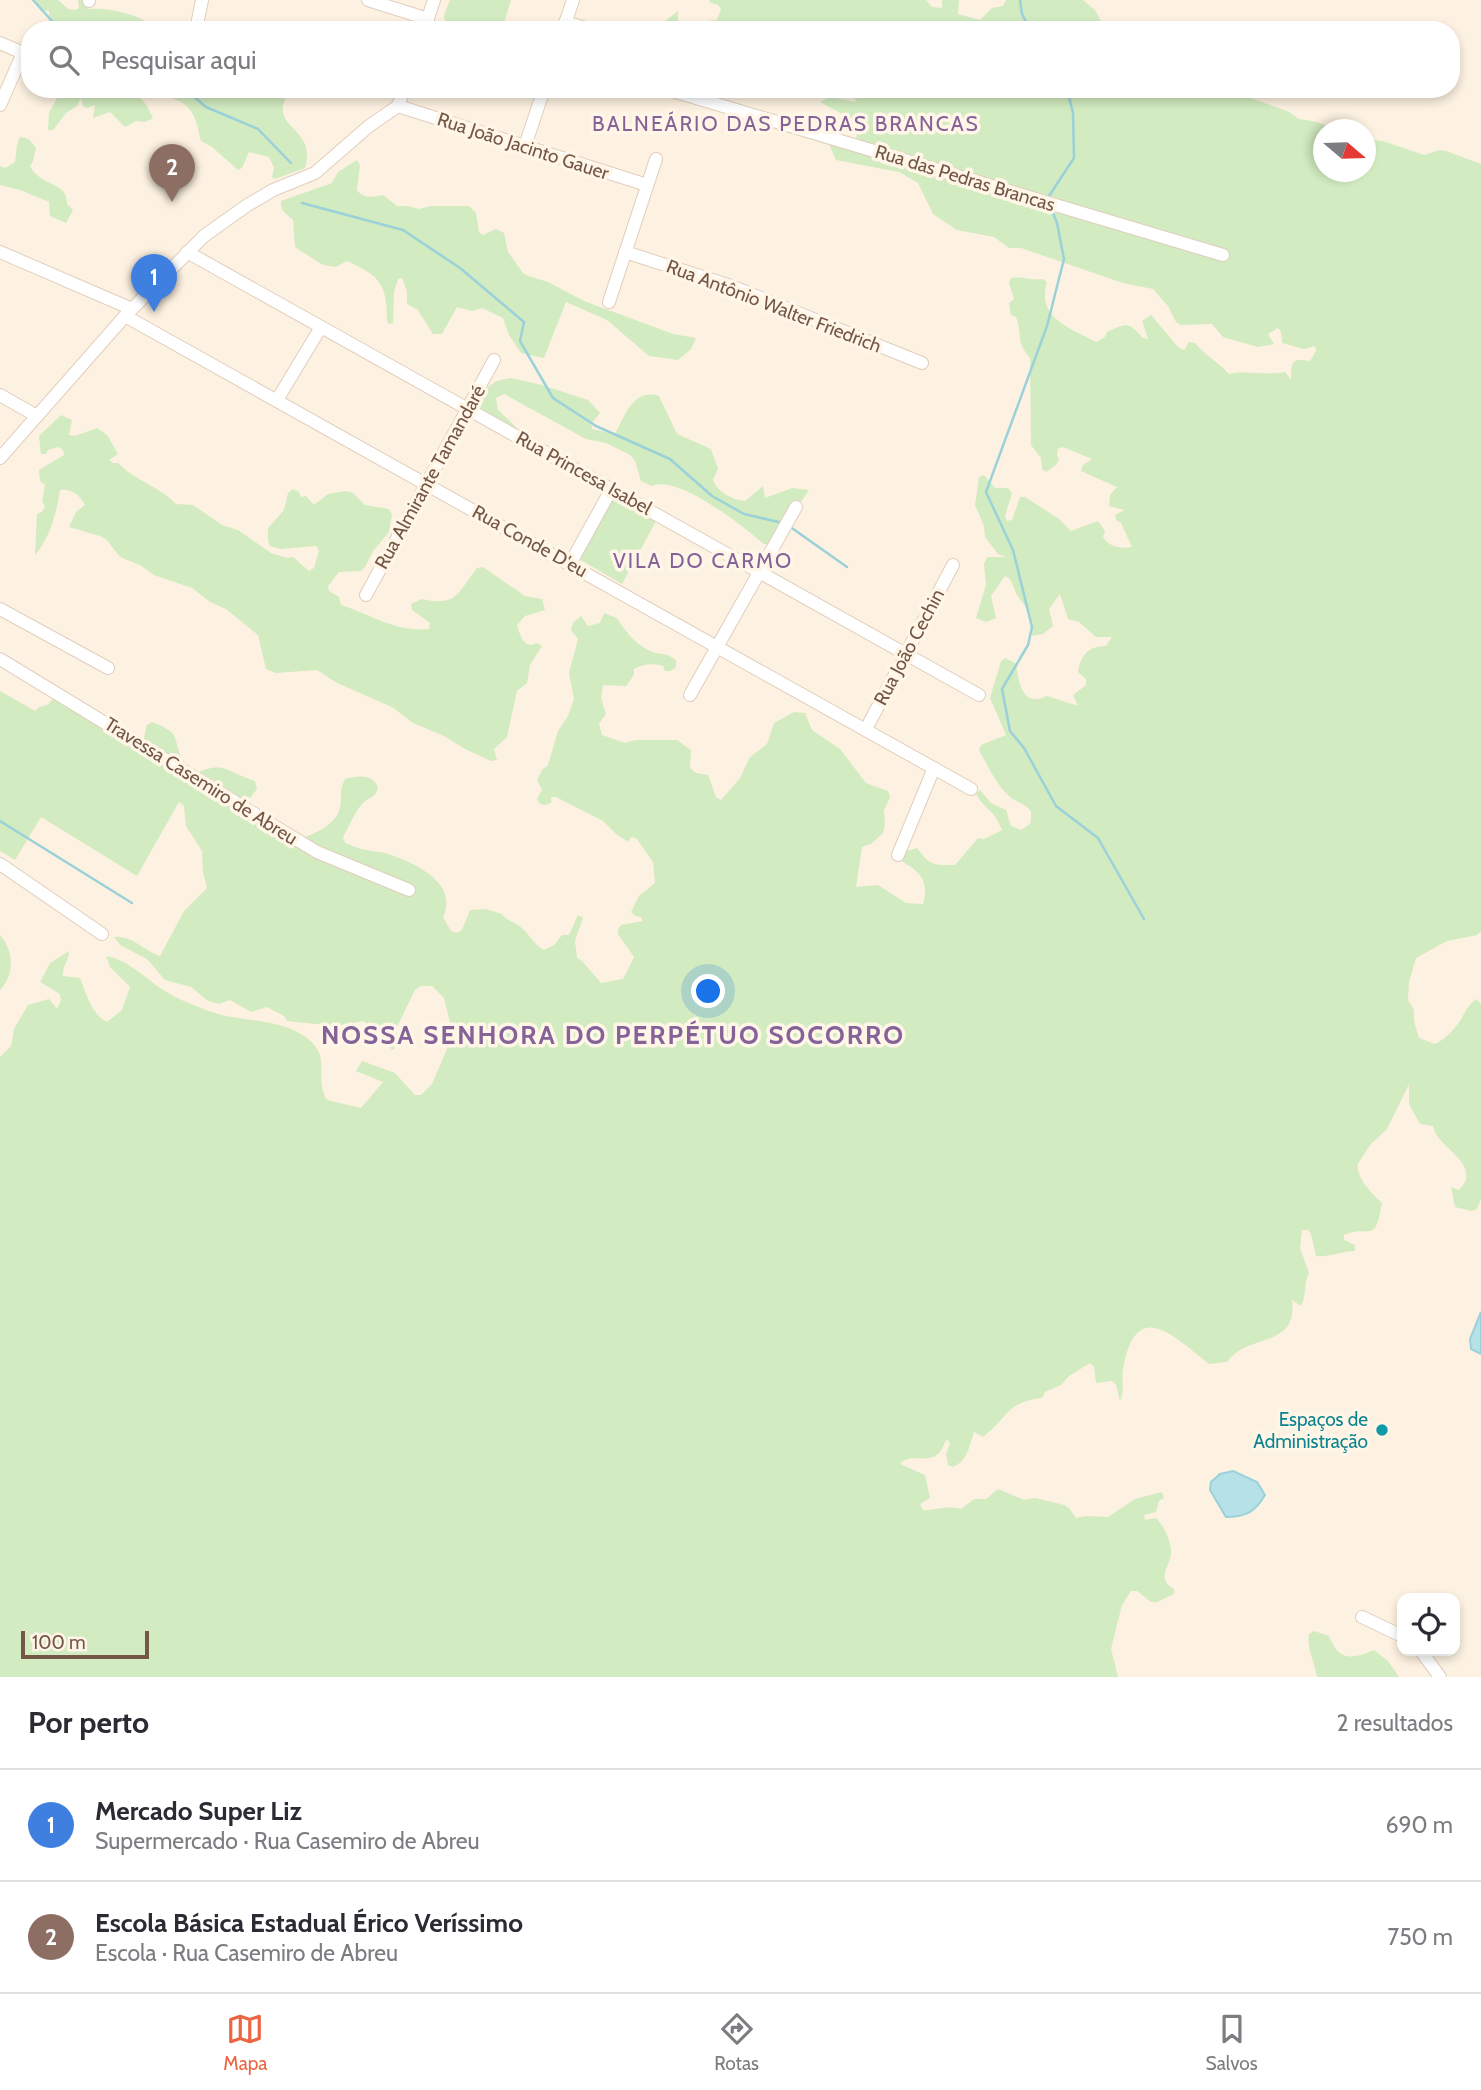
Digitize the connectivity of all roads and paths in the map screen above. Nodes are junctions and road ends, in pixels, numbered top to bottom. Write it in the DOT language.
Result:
graph roads {
  1 [pos="202,0"];
  2 [pos="368,0"];
  3 [pos="434,0"];
  4 [pos="573,0"];
  5 [pos="198,21"];
  6 [pos="419,21"];
  7 [pos="427,21"];
  8 [pos="566,21"];
  9 [pos="0,43"];
  10 [pos="21,52"];
  11 [pos="21,58"];
  12 [pos="401,98"];
  13 [pos="541,98"];
  14 [pos="696,98"];
  15 [pos="0,105"];
  16 [pos="398,106"];
  17 [pos="525,146"];
  18 [pos="656,159"];
  19 [pos="647,185"];
  20 [pos="0,252"];
  21 [pos="187,252"];
  22 [pos="625,252"];
  23 [pos="1223,254"];
  24 [pos="609,302"];
  25 [pos="129,312"];
  26 [pos="321,327"];
  27 [pos="494,360"];
  28 [pos="922,363"];
  29 [pos="0,396"];
  30 [pos="277,400"];
  31 [pos="468,407"];
  32 [pos="37,416"];
  33 [pos="0,458"];
  34 [pos="427,483"];
  35 [pos="612,488"];
  36 [pos="796,507"];
  37 [pos="570,564"];
  38 [pos="953,565"];
  39 [pos="760,571"];
  40 [pos="366,595"];
  41 [pos="0,610"];
  42 [pos="717,646"];
  43 [pos="906,653"];
  44 [pos="0,659"];
  45 [pos="108,668"];
  46 [pos="690,695"];
  47 [pos="979,695"];
  48 [pos="866,729"];
  49 [pos="934,768"];
  50 [pos="971,789"];
  51 [pos="898,855"];
  52 [pos="0,864"];
  53 [pos="408,890"];
  54 [pos="102,934"];
  55 [pos="1362,1617"];
  56 [pos="1397,1634"];
  57 [pos="1425,1656"];
  58 [pos="1440,1677"];
  1 -- 5 [label="street"];
  2 -- 6 [label="street"];
  3 -- 7 [label="street"];
  4 -- 8 [label="street"];
  9 -- 10 [label="street"];
  11 -- 15 [label="street"];
  12 -- 16 [label="street"];
  13 -- 17 [label="street"];
  14 -- 23 [label="street, Rua das Pedras Brancas"];
  16 -- 17 [label="street, Rua João Jacinto Gauer"];
  16 -- 21 [label="street"];
  17 -- 19 [label="street, Rua João Jacinto Gauer"];
  18 -- 19 [label="street"];
  19 -- 22 [label="street"];
  20 -- 25 [label="street, Rua Conde D'eu"];
  21 -- 25 [label="street"];
  21 -- 26 [label="street, Rua Princesa Isabel"];
  22 -- 24 [label="street"];
  22 -- 28 [label="street, Rua Antônio Walter Friedrich"];
  25 -- 30 [label="street, Rua Conde D'eu"];
  25 -- 32 [label="street"];
  26 -- 30 [label="street"];
  26 -- 31 [label="street, Rua Princesa Isabel"];
  27 -- 31 [label="street, Rua Almirante Tamandaré"];
  29 -- 32 [label="street"];
  30 -- 34 [label="street, Rua Conde D'eu"];
  31 -- 34 [label="street, Rua Almirante Tamandaré"];
  31 -- 35 [label="street, Rua Princesa Isabel"];
  32 -- 33 [label="street"];
  34 -- 37 [label="street, Rua Conde D'eu"];
  34 -- 40 [label="street, Rua Almirante Tamandaré"];
  35 -- 37 [label="street"];
  35 -- 39 [label="street, Rua Princesa Isabel"];
  36 -- 39 [label="street"];
  37 -- 42 [label="street, Rua Conde D'eu"];
  38 -- 43 [label="street, Rua João Cechin"];
  39 -- 42 [label="street"];
  39 -- 43 [label="street, Rua Princesa Isabel"];
  41 -- 45 [label="street"];
  42 -- 46 [label="street"];
  42 -- 48 [label="street, Rua Conde D'eu"];
  43 -- 47 [label="street, Rua Princesa Isabel"];
  43 -- 48 [label="street, Rua João Cechin"];
  44 -- 53 [label="street, Travessa Casemiro de Abreu"];
  48 -- 49 [label="street, Rua Conde D'eu"];
  49 -- 50 [label="street, Rua Conde D'eu"];
  49 -- 51 [label="street"];
  52 -- 54 [label="street"];
  55 -- 56 [label="street"];
  57 -- 58 [label="street"];
}
